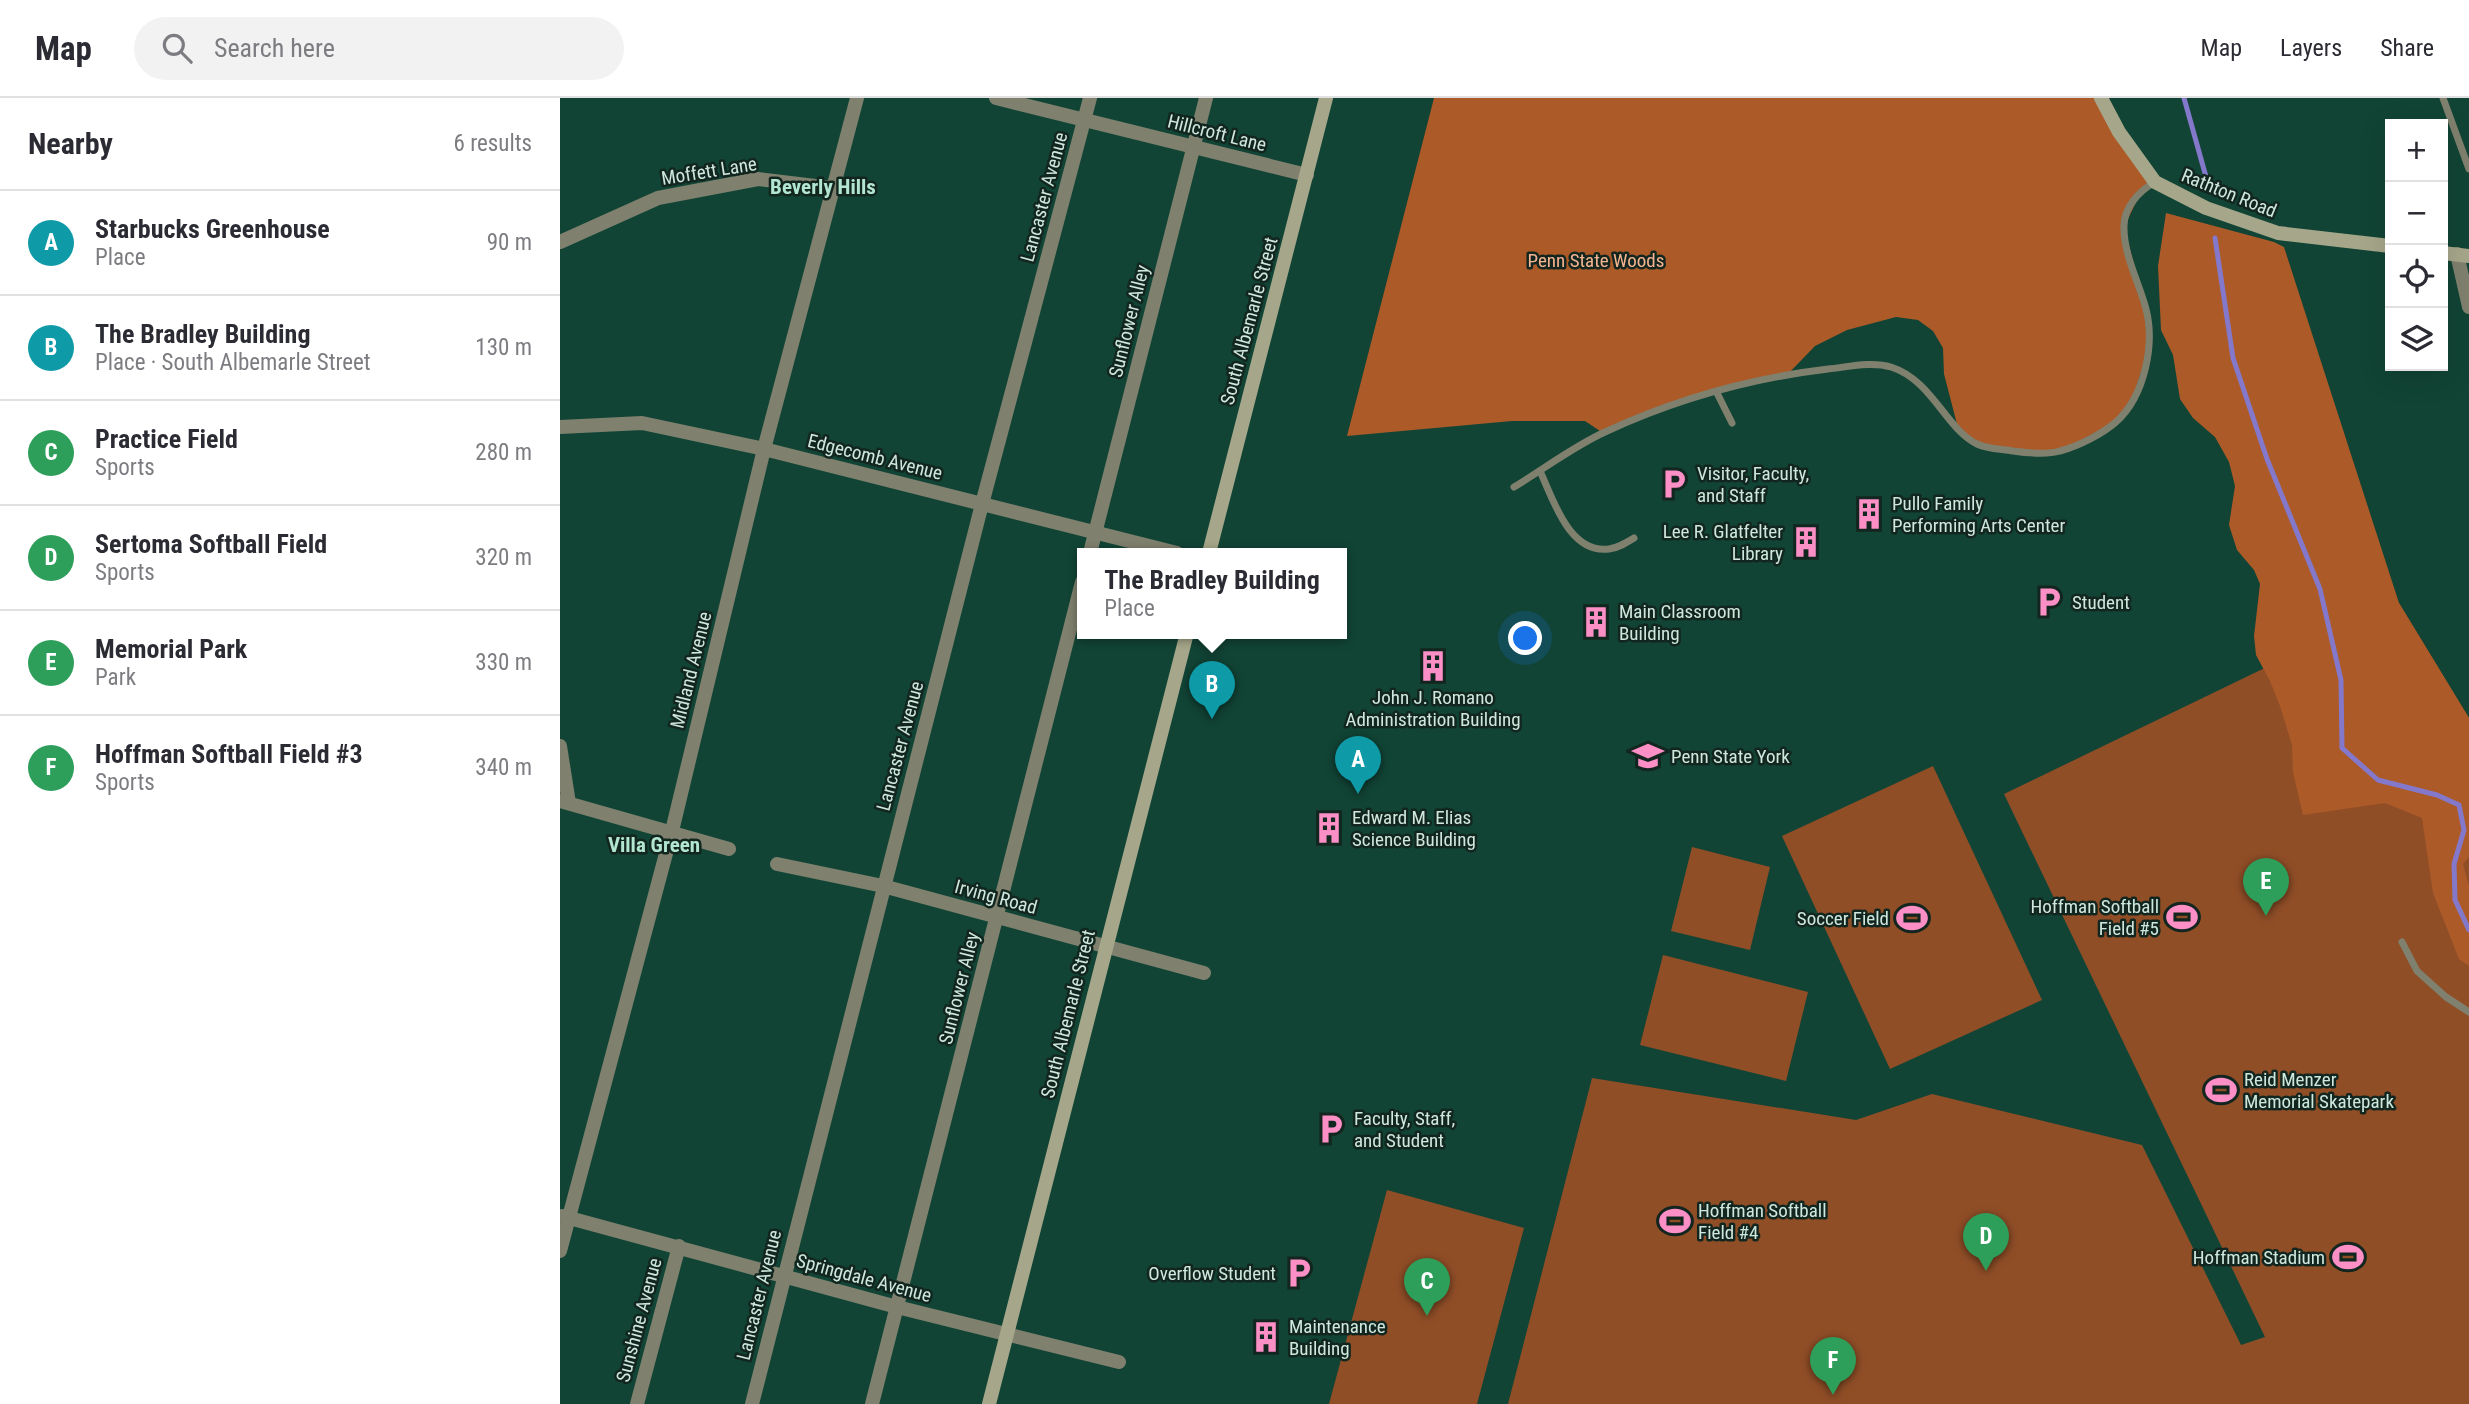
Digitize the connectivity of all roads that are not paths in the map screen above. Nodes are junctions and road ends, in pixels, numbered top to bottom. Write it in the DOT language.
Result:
graph roads {
  1 [pos="857,98"];
  2 [pos="996,98"];
  3 [pos="1090,98"];
  4 [pos="1206,98"];
  5 [pos="1326,98"];
  6 [pos="2101,98"];
  7 [pos="2443,98"];
  8 [pos="1084,120"];
  9 [pos="1193,147"];
  10 [pos="2469,169"];
  11 [pos="1307,175"];
  12 [pos="2155,182"];
  13 [pos="832,188"];
  14 [pos="560,242"];
  15 [pos="2385,245"];
  16 [pos="2456,255"];
  17 [pos="2469,307"];
  18 [pos="1717,393"];
  19 [pos="1732,423"];
  20 [pos="560,427"];
  21 [pos="764,449"];
  22 [pos="1540,471"];
  23 [pos="1514,487"];
  24 [pos="982,504"];
  25 [pos="1095,532"];
  26 [pos="1634,538"];
  27 [pos="1091,548"];
  28 [pos="1157,548"];
  29 [pos="1210,548"];
  30 [pos="1077,605"];
  31 [pos="1185,639"];
  32 [pos="560,746"];
  33 [pos="564,802"];
  34 [pos="672,831"];
  35 [pos="729,849"];
  36 [pos="777,864"];
  37 [pos="883,886"];
  38 [pos="996,918"];
  39 [pos="2402,942"];
  40 [pos="1105,946"];
  41 [pos="1204,973"];
  42 [pos="2469,1012"];
  43 [pos="564,1217"];
  44 [pos="679,1246"];
  45 [pos="560,1251"];
  46 [pos="784,1276"];
  47 [pos="897,1307"];
  48 [pos="1007,1334"];
  49 [pos="1119,1362"];
  50 [pos="637,1404"];
  51 [pos="752,1404"];
  52 [pos="872,1404"];
  53 [pos="989,1404"];
  1 -- 13 [label="street, Midland Avenue"];
  2 -- 8 [label="street, Hillcroft Lane"];
  3 -- 8 [label="street, Lancaster Avenue"];
  4 -- 9 [label="street, Sunflower Alley"];
  5 -- 11 [label="street, South Albemarle Street"];
  6 -- 12 [label="street, Rathton Road"];
  7 -- 10 [label="lane"];
  8 -- 9 [label="street, Hillcroft Lane"];
  8 -- 24 [label="street, Lancaster Avenue"];
  9 -- 11 [label="street, Hillcroft Lane"];
  9 -- 25 [label="street, Sunflower Alley"];
  11 -- 29 [label="street, South Albemarle Street"];
  12 -- 15 [label="street, Rathton Road"];
  12 -- 18 [label="lane"];
  13 -- 14 [label="street, Moffett Lane"];
  13 -- 21 [label="street, Midland Avenue"];
  16 -- 17 [label="street"];
  18 -- 19 [label="lane"];
  18 -- 22 [label="lane"];
  20 -- 21 [label="street, Edgecomb Avenue"];
  21 -- 24 [label="street, Edgecomb Avenue"];
  21 -- 34 [label="street, Midland Avenue"];
  22 -- 23 [label="lane"];
  22 -- 26 [label="lane"];
  24 -- 25 [label="street, Edgecomb Avenue"];
  24 -- 37 [label="street, Lancaster Avenue"];
  25 -- 27 [label="street, Sunflower Alley"];
  25 -- 28 [label="street, Edgecomb Avenue"];
  30 -- 38 [label="street, Sunflower Alley"];
  31 -- 40 [label="street, South Albemarle Street"];
  32 -- 33 [label="street"];
  33 -- 34 [label="street"];
  34 -- 35 [label="street"];
  34 -- 43 [label="street, Midland Avenue"];
  36 -- 37 [label="street, Irving Road"];
  37 -- 38 [label="street, Irving Road"];
  37 -- 46 [label="street, Lancaster Avenue"];
  38 -- 40 [label="street, Irving Road"];
  38 -- 47 [label="street, Sunflower Alley"];
  39 -- 42 [label="lane"];
  40 -- 41 [label="street, Irving Road"];
  40 -- 48 [label="street, South Albemarle Street"];
  43 -- 44 [label="street, Springdale Avenue"];
  43 -- 45 [label="street, Midland Avenue"];
  44 -- 46 [label="street, Springdale Avenue"];
  44 -- 50 [label="street, Sunshine Avenue"];
  46 -- 47 [label="street, Springdale Avenue"];
  46 -- 51 [label="street, Lancaster Avenue"];
  47 -- 48 [label="street, Springdale Avenue"];
  47 -- 52 [label="street, Sunflower Alley"];
  48 -- 49 [label="street, Springdale Avenue"];
  48 -- 53 [label="street, South Albemarle Street"];
}
